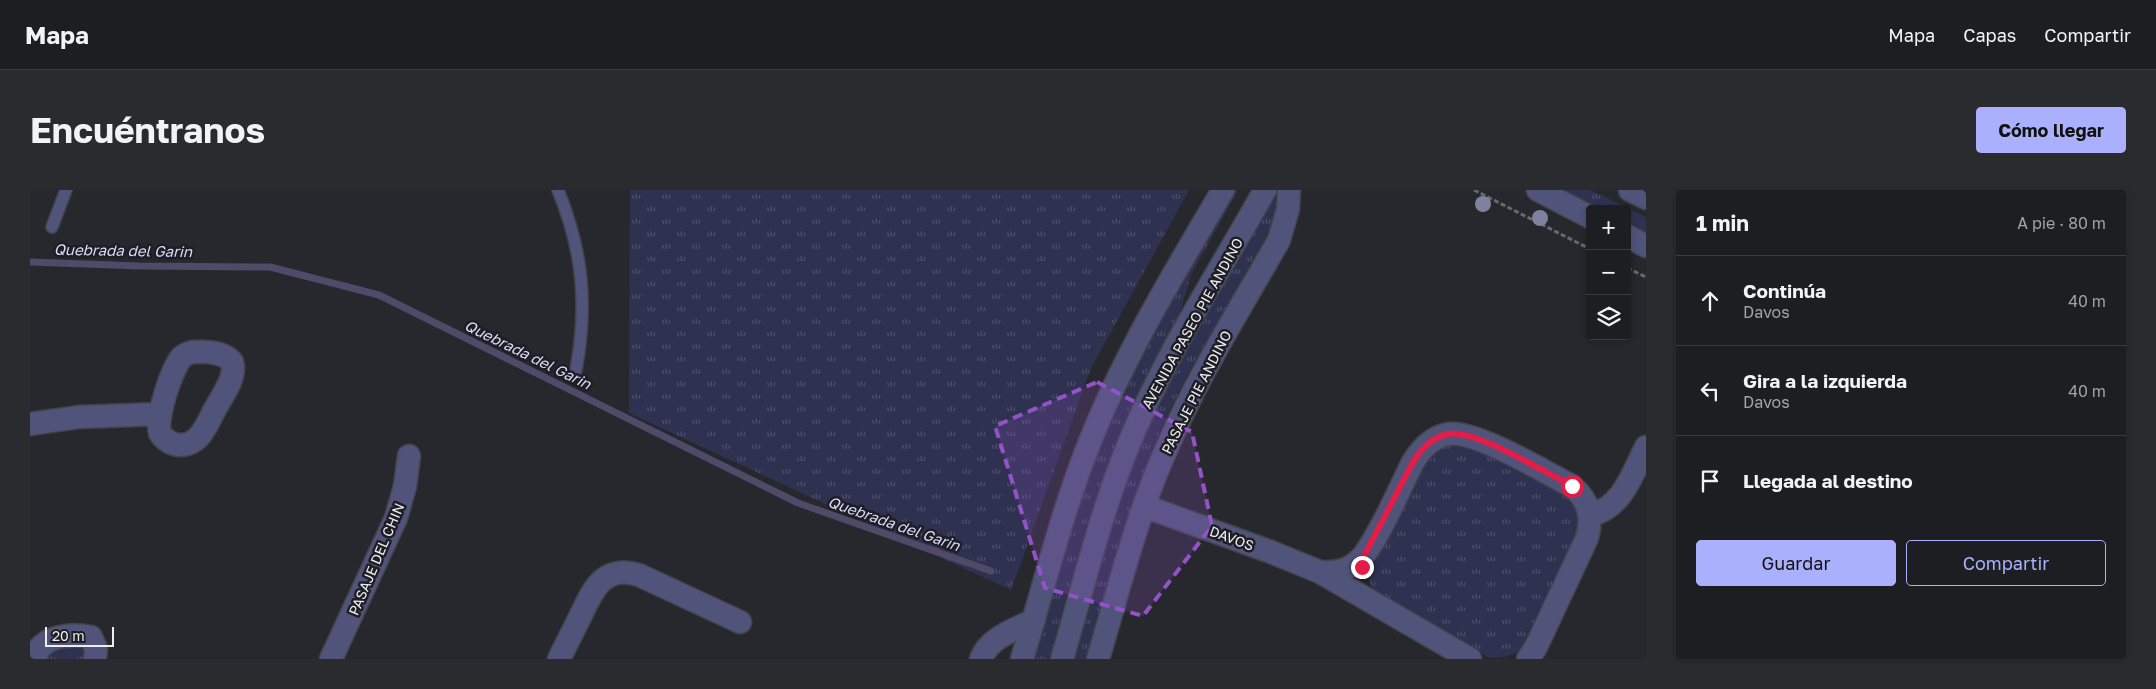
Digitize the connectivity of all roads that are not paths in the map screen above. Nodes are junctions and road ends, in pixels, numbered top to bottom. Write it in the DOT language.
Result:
graph roads {
  1 [pos="66,190"];
  2 [pos="558,190"];
  3 [pos="1223,190"];
  4 [pos="1265,190"];
  5 [pos="1289,190"];
  6 [pos="1538,190"];
  7 [pos="1630,190"];
  8 [pos="1646,198"];
  9 [pos="1586,215"];
  10 [pos="52,227"];
  11 [pos="1631,238"];
  12 [pos="1646,246"];
  13 [pos="576,370"];
  14 [pos="159,414"];
  15 [pos="30,424"];
  16 [pos="1646,447"];
  17 [pos="409,456"];
  18 [pos="1144,506"];
  19 [pos="1590,515"];
  20 [pos="1364,556"];
  21 [pos="1320,572"];
  22 [pos="1377,606"];
  23 [pos="1034,620"];
  24 [pos="740,622"];
  25 [pos="34,659"];
  26 [pos="95,659"];
  27 [pos="332,659"];
  28 [pos="559,659"];
  29 [pos="982,659"];
  30 [pos="1022,659"];
  31 [pos="1062,659"];
  32 [pos="1098,659"];
  33 [pos="1470,659"];
  34 [pos="1528,659"];
  1 -- 10 [label="lane"];
  2 -- 13 [label="lane"];
  3 -- 23 [label="street"];
  4 -- 31 [label="street, AVENIDA PASEO PIE ANDINO"];
  5 -- 18 [label="street, PASAJE PIE ANDINO"];
  6 -- 9 [label="street"];
  7 -- 8 [label="street"];
  11 -- 12 [label="street"];
  14 -- 15 [label="street"];
  16 -- 19 [label="street"];
  17 -- 27 [label="street, PASAJE DEL CHIN"];
  18 -- 21 [label="street, DAVOS"];
  18 -- 32 [label="street, PASAJE PIE ANDINO"];
  19 -- 20 [label="street, DAVOS"];
  19 -- 34 [label="street"];
  20 -- 21 [label="street, DAVOS"];
  20 -- 22 [label="street, DAVOS"];
  21 -- 22 [label="street, DAVOS"];
  22 -- 33 [label="street, DAVOS"];
  23 -- 29 [label="street"];
  23 -- 30 [label="street"];
  24 -- 28 [label="street"];
  25 -- 26 [label="street"];
}
